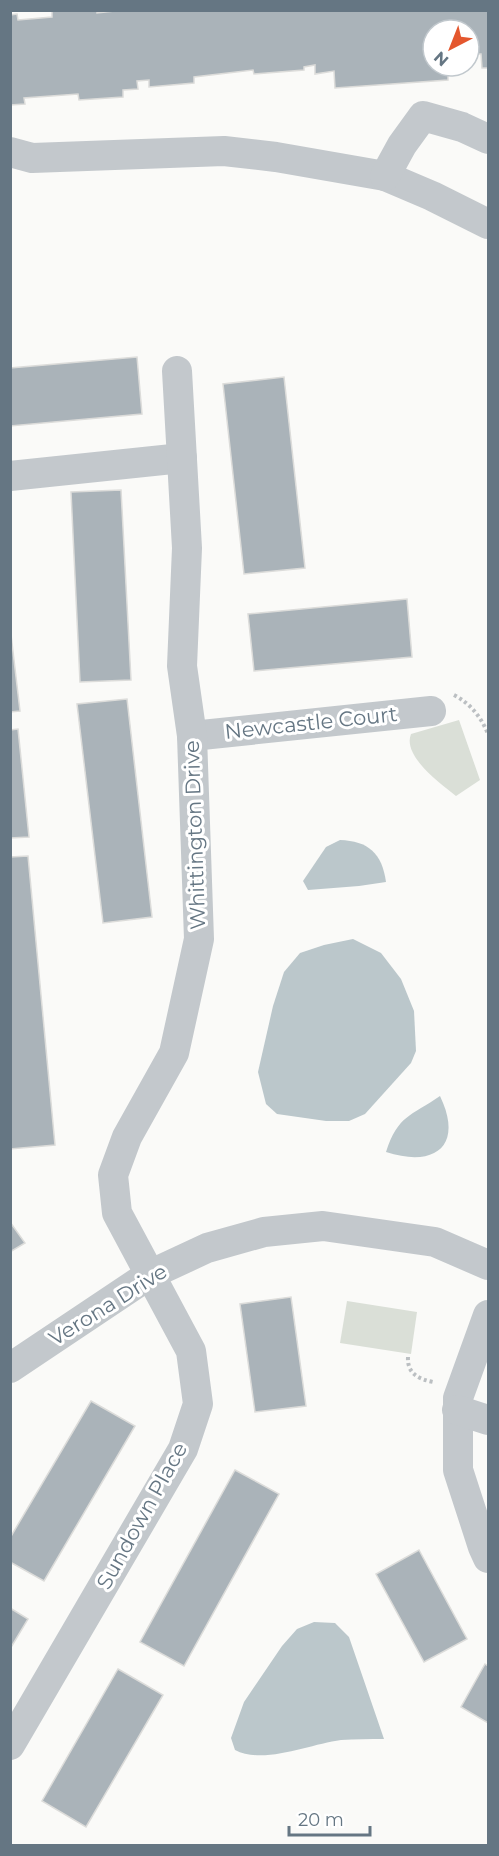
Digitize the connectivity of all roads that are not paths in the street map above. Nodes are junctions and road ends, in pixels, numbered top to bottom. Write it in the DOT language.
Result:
graph roads {
  1 [pos="489,139"];
  2 [pos="10,152"];
  3 [pos="385,176"];
  4 [pos="489,224"];
  5 [pos="177,371"];
  6 [pos="182,458"];
  7 [pos="10,476"];
  8 [pos="439,700"];
  9 [pos="192,736"];
  10 [pos="489,1265"];
  11 [pos="149,1275"];
  12 [pos="489,1315"];
  13 [pos="10,1368"];
  14 [pos="457,1410"];
  15 [pos="489,1420"];
  16 [pos="489,1558"];
  17 [pos="10,1745"];
  1 -- 3 [label="street"];
  2 -- 3 [label="street"];
  3 -- 4 [label="street"];
  5 -- 6 [label="street, Whittington Drive"];
  6 -- 7 [label="street"];
  6 -- 9 [label="street, Whittington Drive"];
  8 -- 9 [label="street, Newcastle Court"];
  9 -- 11 [label="street, Whittington Drive"];
  10 -- 11 [label="street, Verona Drive"];
  11 -- 13 [label="street, Verona Drive"];
  11 -- 17 [label="street, Sundown Place"];
  12 -- 14 [label="street"];
  14 -- 15 [label="street"];
  14 -- 16 [label="street"];
}
